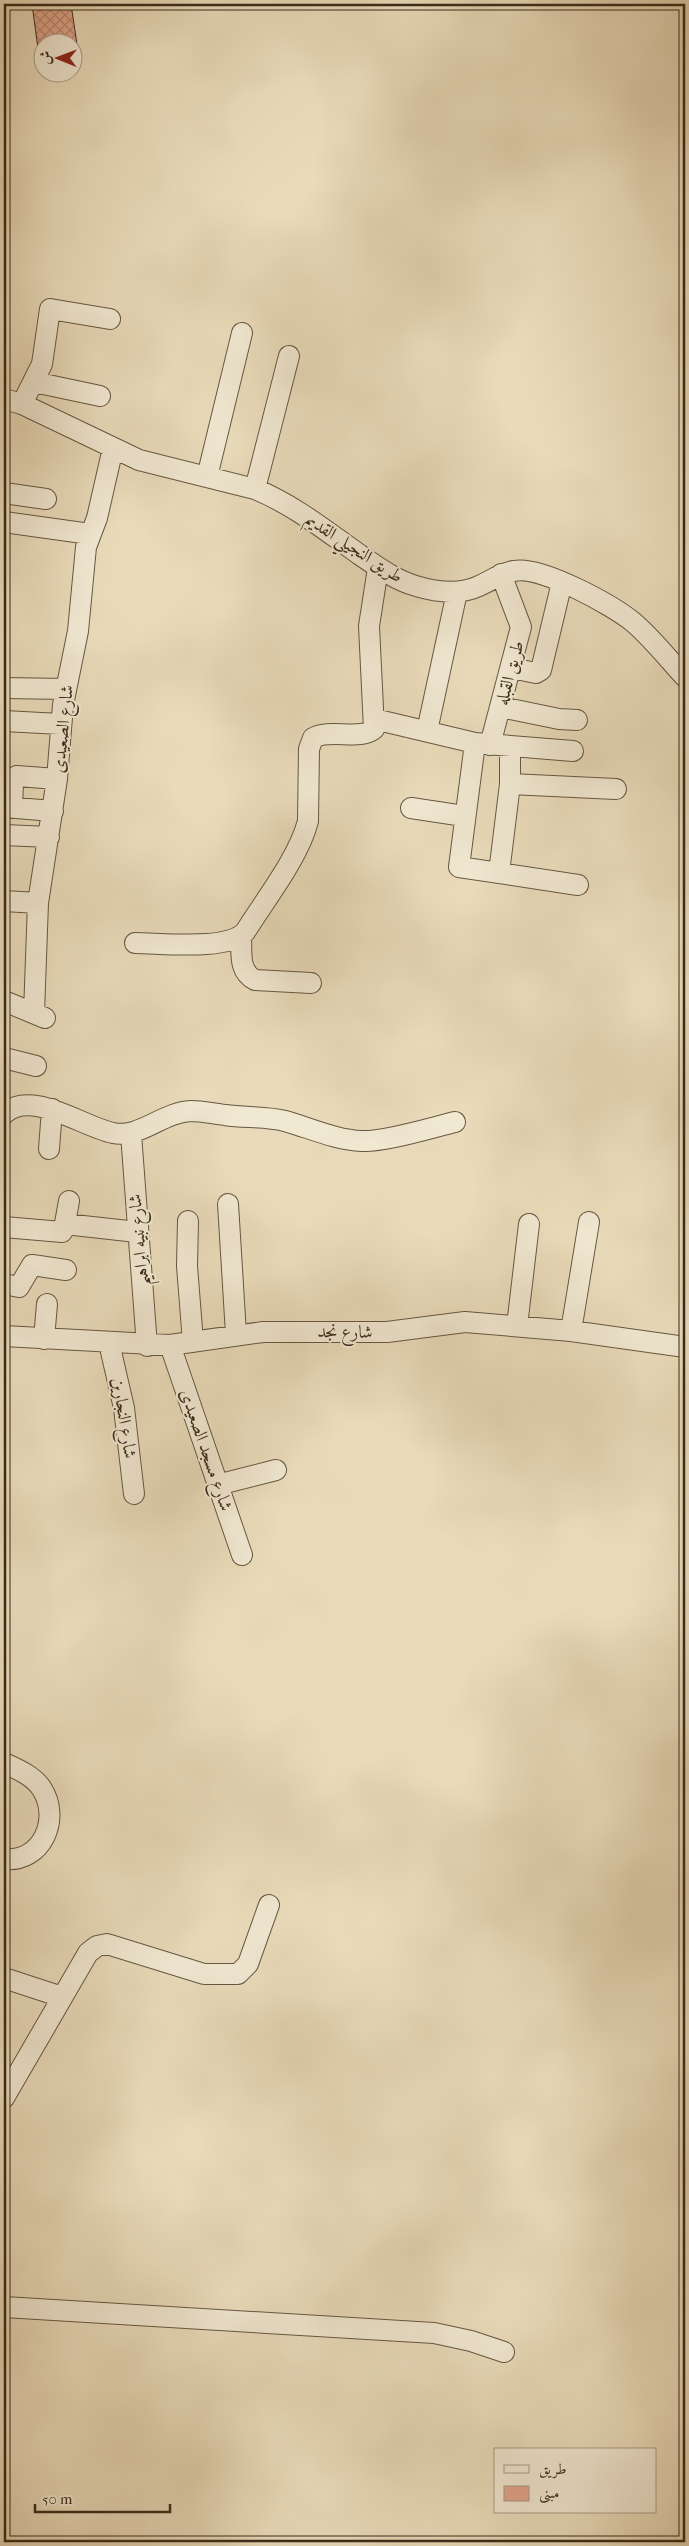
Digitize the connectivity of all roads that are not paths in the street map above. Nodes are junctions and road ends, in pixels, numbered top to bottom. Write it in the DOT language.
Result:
graph roads {
  1 [pos="110,318"];
  2 [pos="242,333"];
  3 [pos="289,356"];
  4 [pos="34,382"];
  5 [pos="100,396"];
  6 [pos="9,404"];
  7 [pos="113,448"];
  8 [pos="207,477"];
  9 [pos="255,489"];
  10 [pos="4,493"];
  11 [pos="46,499"];
  12 [pos="4,522"];
  13 [pos="90,534"];
  14 [pos="378,568"];
  15 [pos="501,574"];
  16 [pos="562,582"];
  17 [pos="457,592"];
  18 [pos="511,668"];
  19 [pos="685,677"];
  20 [pos="4,688"];
  21 [pos="66,689"];
  22 [pos="501,706"];
  23 [pos="374,719"];
  24 [pos="577,720"];
  25 [pos="4,721"];
  26 [pos="60,724"];
  27 [pos="426,731"];
  28 [pos="492,745"];
  29 [pos="573,751"];
  30 [pos="57,779"];
  31 [pos="510,784"];
  32 [pos="616,789"];
  33 [pos="8,808"];
  34 [pos="410,808"];
  35 [pos="53,811"];
  36 [pos="464,816"];
  37 [pos="4,835"];
  38 [pos="49,837"];
  39 [pos="499,873"];
  40 [pos="578,885"];
  41 [pos="4,901"];
  42 [pos="38,903"];
  43 [pos="241,936"];
  44 [pos="135,943"];
  45 [pos="311,983"];
  46 [pos="4,1001"];
  47 [pos="4,1058"];
  48 [pos="36,1066"];
  49 [pos="52,1109"];
  50 [pos="4,1114"];
  51 [pos="455,1122"];
  52 [pos="131,1134"];
  53 [pos="49,1149"];
  54 [pos="69,1201"];
  55 [pos="228,1204"];
  56 [pos="188,1221"];
  57 [pos="589,1222"];
  58 [pos="65,1224"];
  59 [pos="529,1224"];
  60 [pos="4,1227"];
  61 [pos="137,1232"];
  62 [pos="66,1270"];
  63 [pos="4,1284"];
  64 [pos="47,1304"];
  65 [pos="517,1326"];
  66 [pos="571,1331"];
  67 [pos="236,1334"];
  68 [pos="4,1336"];
  69 [pos="44,1339"];
  70 [pos="193,1342"];
  71 [pos="109,1343"];
  72 [pos="170,1345"];
  73 [pos="147,1346"];
  74 [pos="685,1347"];
  75 [pos="276,1470"];
  76 [pos="217,1485"];
  77 [pos="134,1494"];
  78 [pos="242,1555"];
  79 [pos="4,1763"];
  80 [pos="4,1859"];
  81 [pos="269,1905"];
  82 [pos="4,1978"];
  83 [pos="62,1997"];
  84 [pos="4,2098"];
  85 [pos="4,2307"];
  86 [pos="504,2352"];
  1 -- 4 [label="street"];
  2 -- 8 [label="street"];
  3 -- 9 [label="street"];
  4 -- 5 [label="street"];
  4 -- 6 [label="street"];
  6 -- 7 [label="street, طريق النجيلي القديم"];
  7 -- 8 [label="street, طريق النجيلي القديم"];
  7 -- 13 [label="street, شارع الصعيدى"];
  8 -- 9 [label="street, طريق النجيلي القديم"];
  9 -- 14 [label="street, طريق النجيلي القديم"];
  10 -- 11 [label="street"];
  12 -- 13 [label="street"];
  13 -- 21 [label="street, شارع الصعيدى"];
  14 -- 17 [label="street, طريق النجيلي القديم"];
  14 -- 23 [label="street"];
  15 -- 16 [label="street, طريق النجيلي القديم"];
  15 -- 17 [label="street, طريق النجيلي القديم"];
  15 -- 18 [label="street, طريق القبله"];
  16 -- 18 [label="street"];
  16 -- 19 [label="street, طريق النجيلي القديم"];
  17 -- 27 [label="street"];
  18 -- 22 [label="street, طريق القبله"];
  20 -- 21 [label="street"];
  21 -- 26 [label="street, شارع الصعيدى"];
  22 -- 24 [label="street"];
  22 -- 28 [label="street, طريق القبله"];
  23 -- 27 [label="street"];
  23 -- 43 [label="street"];
  25 -- 26 [label="street"];
  26 -- 30 [label="street, شارع الصعيدى"];
  27 -- 28 [label="street"];
  28 -- 29 [label="street"];
  28 -- 31 [label="street"];
  28 -- 36 [label="street"];
  30 -- 33 [label="street"];
  30 -- 35 [label="street, شارع الصعيدى"];
  31 -- 32 [label="street"];
  31 -- 39 [label="street"];
  33 -- 35 [label="street"];
  34 -- 36 [label="street"];
  35 -- 38 [label="street, شارع الصعيدى"];
  36 -- 39 [label="street"];
  37 -- 38 [label="street"];
  38 -- 42 [label="street, شارع الصعيدى"];
  39 -- 40 [label="street"];
  41 -- 42 [label="street"];
  42 -- 46 [label="street, شارع الصعيدى"];
  43 -- 44 [label="street"];
  43 -- 45 [label="street"];
  47 -- 48 [label="street"];
  49 -- 50 [label="street"];
  49 -- 52 [label="street"];
  49 -- 53 [label="street"];
  51 -- 52 [label="street"];
  52 -- 61 [label="street, شارع نبيه ابراهيم"];
  54 -- 58 [label="street"];
  55 -- 67 [label="street"];
  56 -- 70 [label="street"];
  57 -- 66 [label="street"];
  58 -- 60 [label="street"];
  58 -- 61 [label="street"];
  59 -- 65 [label="street"];
  61 -- 73 [label="street, شارع نبيه ابراهيم"];
  62 -- 63 [label="street"];
  64 -- 69 [label="street"];
  65 -- 66 [label="street, شارع نجد"];
  65 -- 67 [label="street, شارع نجد"];
  66 -- 74 [label="street, شارع نجد"];
  67 -- 70 [label="street, شارع نجد"];
  68 -- 69 [label="street, شارع نجد"];
  69 -- 71 [label="street, شارع نجد"];
  70 -- 72 [label="street, شارع نجد"];
  71 -- 73 [label="street, شارع نجد"];
  71 -- 77 [label="street, شارع النجارين"];
  72 -- 73 [label="street, شارع نجد"];
  72 -- 76 [label="street, شارع مسجد الصعيدى"];
  75 -- 76 [label="street"];
  76 -- 78 [label="street, شارع مسجد الصعيدى"];
  79 -- 80 [label="street"];
  81 -- 83 [label="street"];
  82 -- 83 [label="street"];
  83 -- 84 [label="street"];
  85 -- 86 [label="street"];
}
